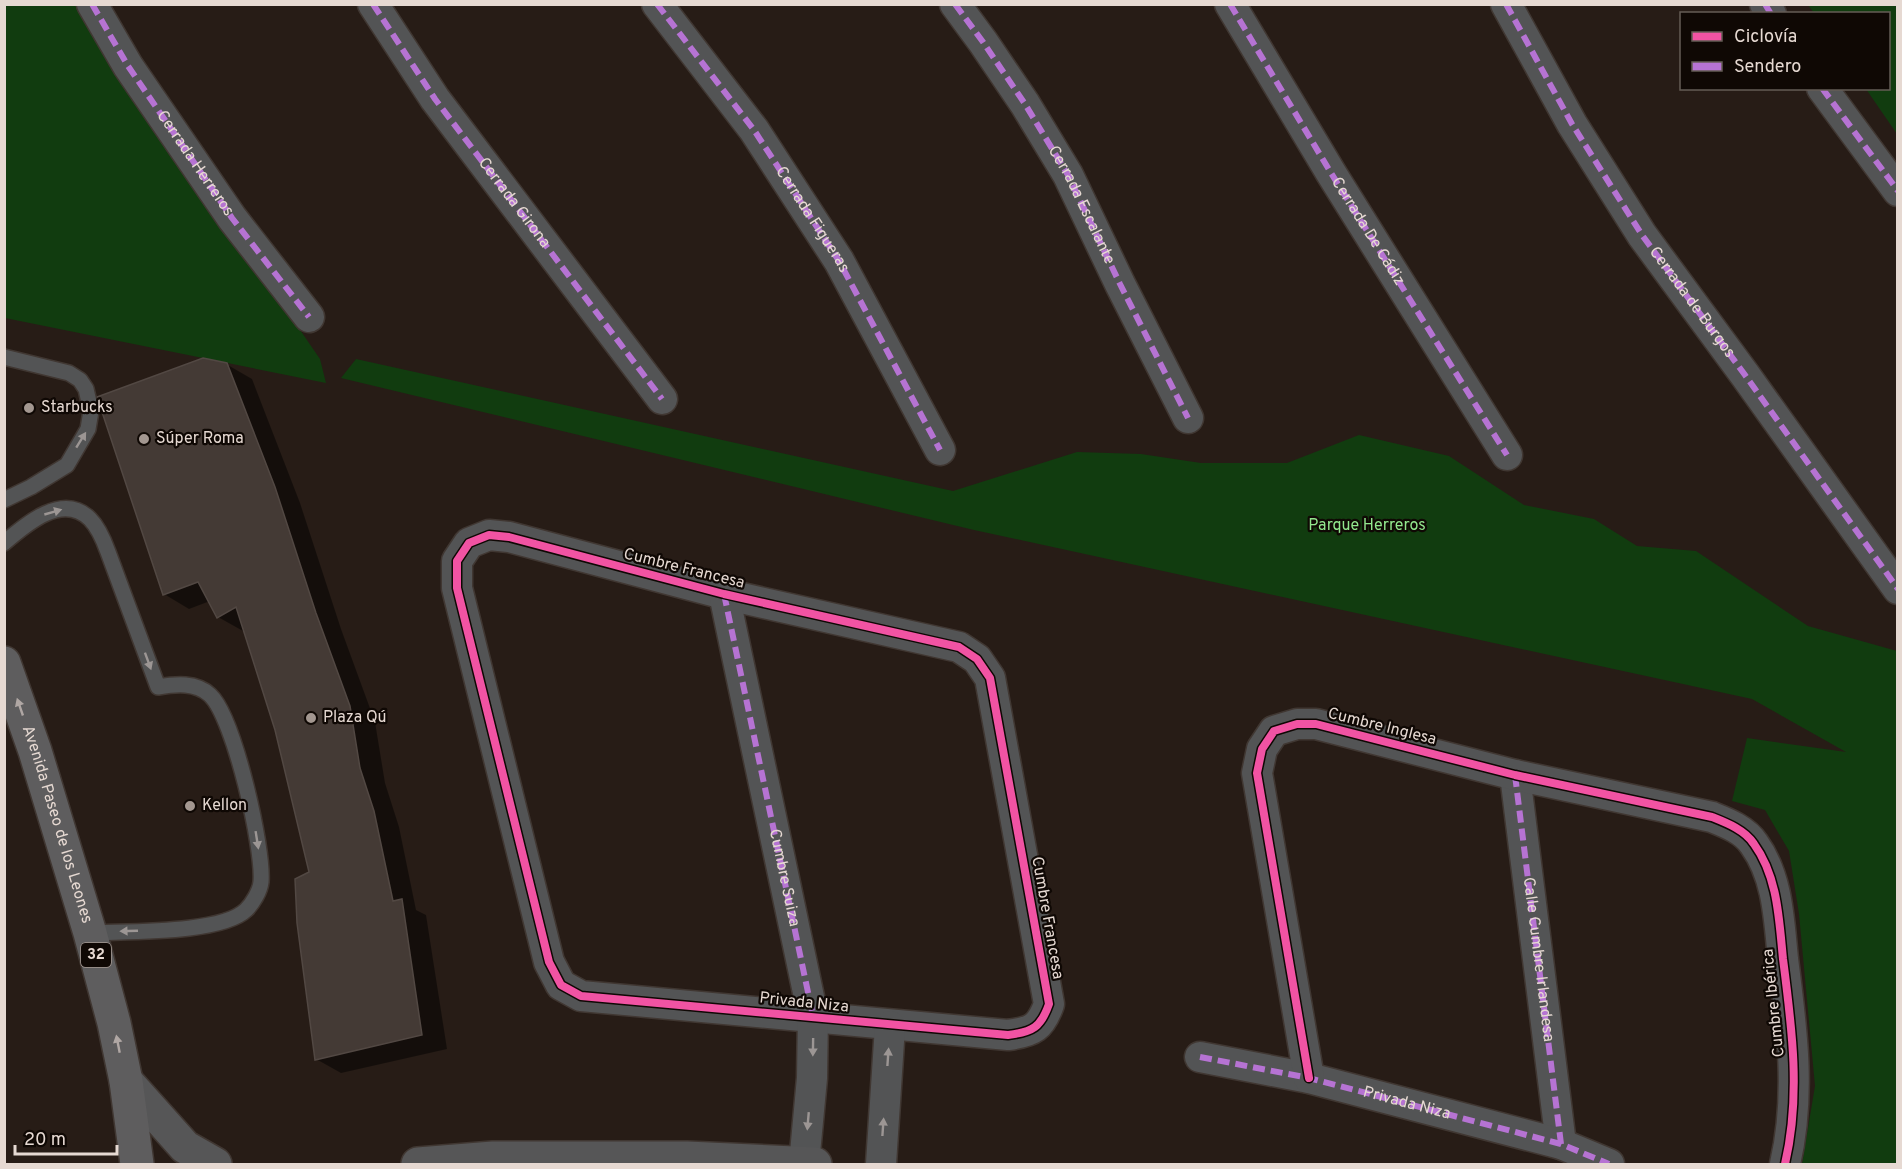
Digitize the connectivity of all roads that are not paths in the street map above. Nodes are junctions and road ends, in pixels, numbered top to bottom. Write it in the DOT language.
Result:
graph roads {
  1 [pos="92,4"];
  2 [pos="373,4"];
  3 [pos="657,4"];
  4 [pos="955,4"];
  5 [pos="1230,4"];
  6 [pos="1506,4"];
  7 [pos="1823,90"];
  8 [pos="1898,191"];
  9 [pos="309,317"];
  10 [pos="4,357"];
  11 [pos="662,399"];
  12 [pos="1188,418"];
  13 [pos="940,450"];
  14 [pos="1507,456"];
  15 [pos="4,500"];
  16 [pos="4,543"];
  17 [pos="1898,589"];
  18 [pos="724,594"];
  19 [pos="4,663"];
  20 [pos="1515,775"];
  21 [pos="1754,843"];
  22 [pos="90,933"];
  23 [pos="561,985"];
  24 [pos="813,1016"];
  25 [pos="1043,1021"];
  26 [pos="890,1026"];
  27 [pos="1200,1057"];
  28 [pos="1309,1078"];
  29 [pos="126,1081"];
  30 [pos="1561,1144"];
  31 [pos="137,1164"];
  32 [pos="215,1164"];
  33 [pos="418,1164"];
  34 [pos="808,1164"];
  35 [pos="880,1164"];
  36 [pos="1609,1164"];
  37 [pos="1785,1164"];
  1 -- 9 [label="street, Cerrada Herreros"];
  2 -- 11 [label="street, Cerrada Girona"];
  3 -- 13 [label="street, Cerrada Figueras"];
  4 -- 12 [label="street, Cerrada Escalante"];
  5 -- 14 [label="street, Cerrada De Cádiz"];
  6 -- 17 [label="street, Cerrada de Burgos"];
  7 -- 8 [label="street"];
  15 -- 10 [label="lane, one-way"];
  16 -- 22 [label="lane, one-way"];
  18 -- 23 [label="street, Cumbre Francesa"];
  18 -- 24 [label="street, Cumbre Suiza"];
  18 -- 25 [label="street, Cumbre Francesa"];
  22 -- 19 [label="main road, Avenida Paseo de los Leones / 32, one-way"];
  20 -- 21 [label="street, Cumbre Inglesa"];
  20 -- 28 [label="street, Cumbre Inglesa"];
  20 -- 30 [label="street, Calle Cumbre Irlandesa"];
  21 -- 37 [label="street, Cumbre Ibérica"];
  29 -- 22 [label="main road, Avenida Paseo de los Leones / 32, one-way"];
  23 -- 24 [label="street, Privada Niza"];
  24 -- 26 [label="street, Privada Niza"];
  24 -- 34 [label="street, Cumbre Suiza, one-way"];
  25 -- 26 [label="street, Privada Niza"];
  35 -- 26 [label="street, one-way"];
  27 -- 28 [label="street, Privada Niza"];
  28 -- 30 [label="street, Privada Niza"];
  29 -- 31 [label="main road, Avenida Paseo de los Leones / 32"];
  29 -- 32 [label="street"];
  30 -- 36 [label="street, Privada Niza"];
  33 -- 34 [label="street"];
}
